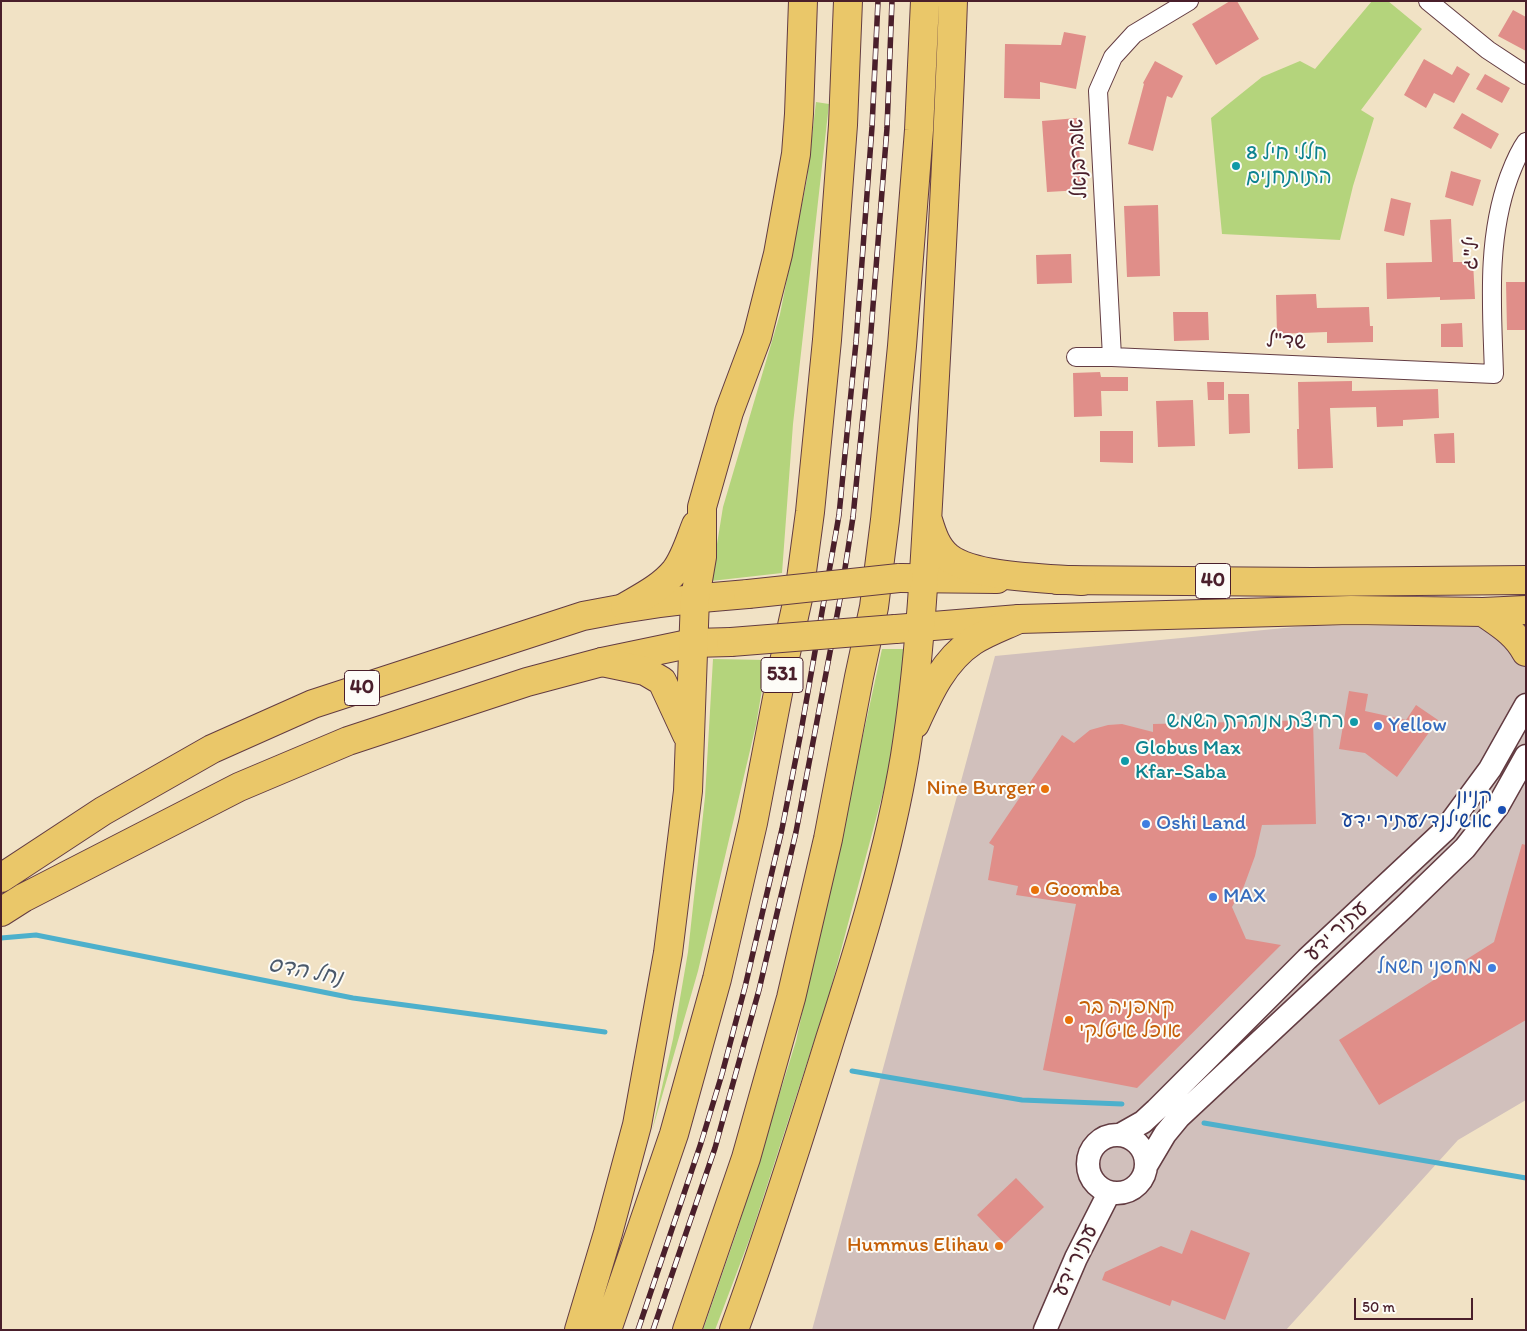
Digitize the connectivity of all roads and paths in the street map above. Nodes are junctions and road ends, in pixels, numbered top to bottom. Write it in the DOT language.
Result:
graph roads {
  1 [pos="803,1"];
  2 [pos="848,1"];
  3 [pos="925,1"];
  4 [pos="953,1"];
  5 [pos="1189,1"];
  6 [pos="1428,1"];
  7 [pos="1526,75"];
  8 [pos="1526,142"];
  9 [pos="1076,357"];
  10 [pos="1112,357"];
  11 [pos="1494,374"];
  12 [pos="702,507"];
  13 [pos="927,516"];
  14 [pos="911,577"];
  15 [pos="1526,580"];
  16 [pos="1082,581"];
  17 [pos="695,598"];
  18 [pos="624,607"];
  19 [pos="1526,610"];
  20 [pos="1483,612"];
  21 [pos="1019,619"];
  22 [pos="907,628"];
  23 [pos="693,643"];
  24 [pos="1526,652"];
  25 [pos="602,662"];
  26 [pos="1526,705"];
  27 [pos="689,741"];
  28 [pos="905,756"];
  29 [pos="1526,756"];
  30 [pos="6,875"];
  31 [pos="12,905"];
  32 [pos="1120,1135"];
  33 [pos="1146,1166"];
  34 [pos="1109,1193"];
  35 [pos="579,1330"];
  36 [pos="607,1330"];
  37 [pos="687,1330"];
  38 [pos="734,1330"];
  39 [pos="1045,1330"];
  1 -- 12 [label="highway"];
  2 -- 36 [label="highway, 531"];
  3 -- 37 [label="highway"];
  4 -- 13 [label="highway"];
  5 -- 10 [label="street, אברבנאל"];
  6 -- 7 [label="street"];
  8 -- 11 [label="street, יל\"ג"];
  9 -- 10 [label="street, שד\"ל"];
  10 -- 11 [label="street, שד\"ל"];
  12 -- 17 [label="highway"];
  12 -- 18 [label="highway"];
  13 -- 14 [label="highway"];
  13 -- 16 [label="highway"];
  14 -- 16 [label="highway, 40"];
  14 -- 17 [label="highway, 40, bridge"];
  14 -- 22 [label="highway"];
  15 -- 16 [label="highway, 40"];
  17 -- 18 [label="highway, 40"];
  17 -- 23 [label="highway"];
  18 -- 30 [label="highway, 40"];
  19 -- 20 [label="highway, 40"];
  20 -- 21 [label="highway, 40"];
  20 -- 24 [label="highway"];
  21 -- 22 [label="highway, 40"];
  21 -- 28 [label="highway"];
  22 -- 23 [label="highway, 40, bridge"];
  22 -- 28 [label="highway"];
  23 -- 25 [label="highway, 40"];
  23 -- 27 [label="highway"];
  25 -- 27 [label="highway"];
  25 -- 31 [label="highway, 40"];
  26 -- 32 [label="street, עתיר ידע"];
  27 -- 35 [label="highway"];
  28 -- 38 [label="highway"];
  29 -- 33 [label="street, עתיר ידע"];
  32 -- 33 [label="street"];
  32 -- 34 [label="street"];
  33 -- 34 [label="street"];
  34 -- 39 [label="street, עתיר ידע"];
}
